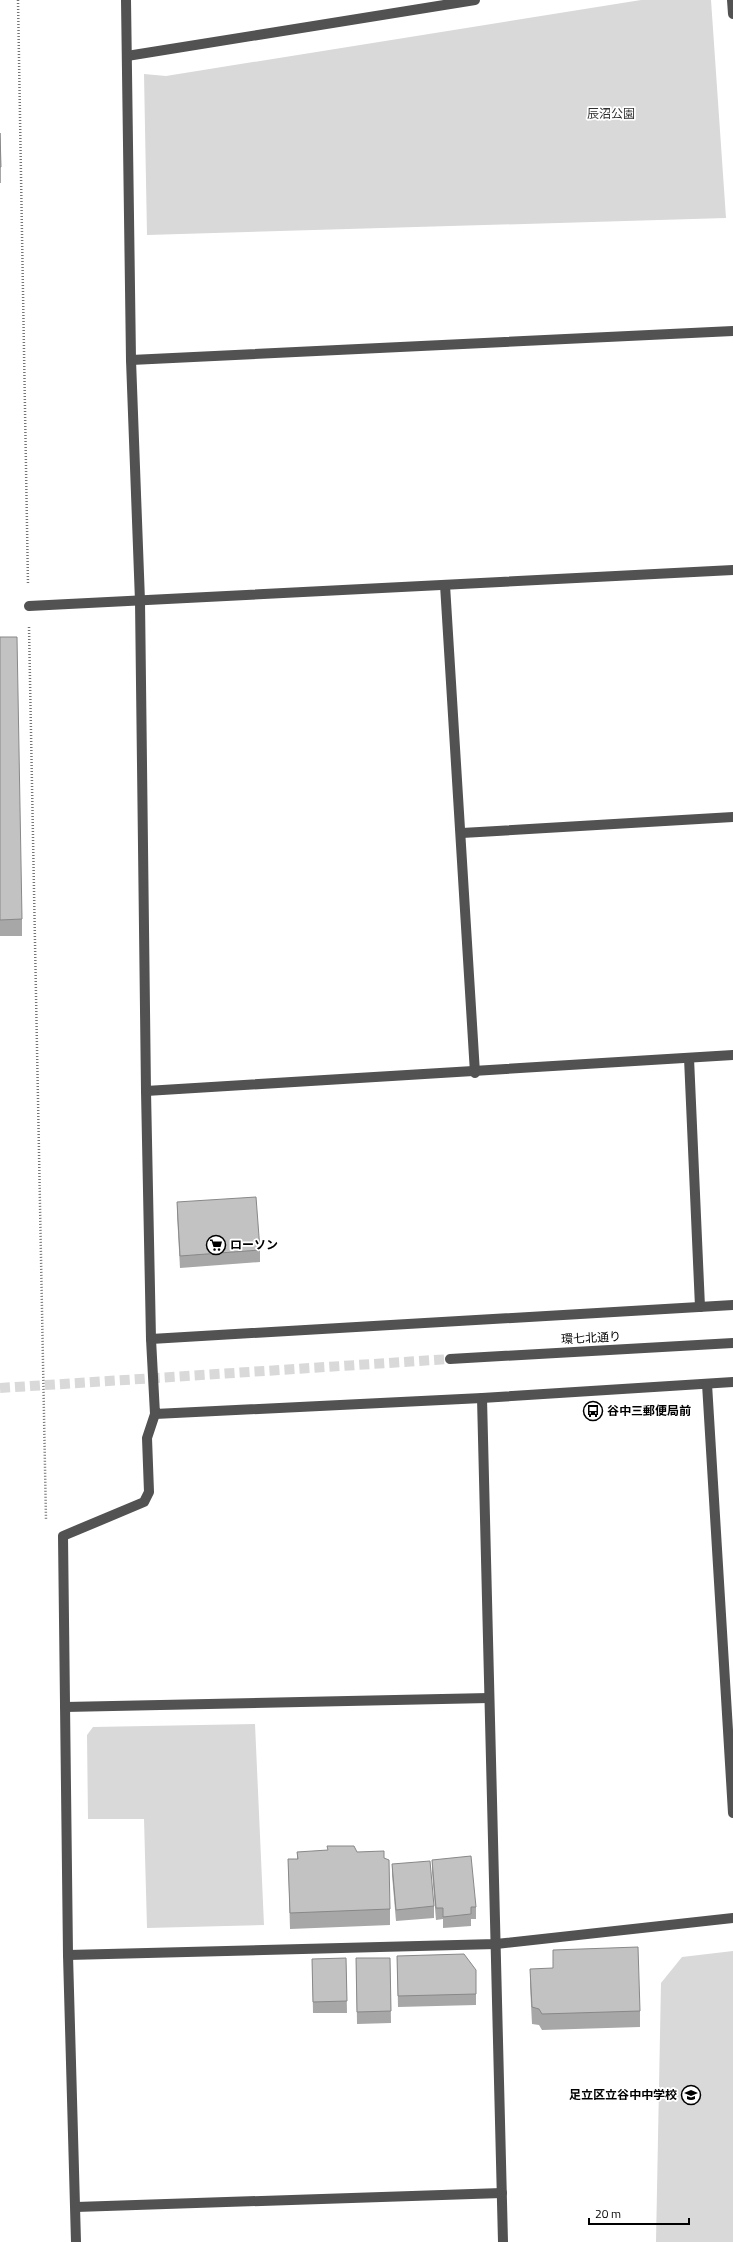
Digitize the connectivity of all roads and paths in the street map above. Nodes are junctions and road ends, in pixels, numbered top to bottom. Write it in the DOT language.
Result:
graph roads {
  1 [pos="18,0"];
  2 [pos="126,0"];
  3 [pos="475,0"];
  4 [pos="732,0"];
  5 [pos="733,14"];
  6 [pos="127,56"];
  7 [pos="733,331"];
  8 [pos="131,360"];
  9 [pos="733,570"];
  10 [pos="445,585"];
  11 [pos="140,601"];
  12 [pos="29,606"];
  13 [pos="733,817"];
  14 [pos="462,833"];
  15 [pos="733,1055"];
  16 [pos="689,1058"];
  17 [pos="475,1072"];
  18 [pos="146,1091"];
  19 [pos="733,1305"];
  20 [pos="700,1307"];
  21 [pos="151,1339"];
  22 [pos="733,1343"];
  23 [pos="450,1359"];
  24 [pos="733,1382"];
  25 [pos="707,1384"];
  26 [pos="482,1398"];
  27 [pos="155,1414"];
  28 [pos="63,1536"];
  29 [pos="728,1654"];
  30 [pos="489,1698"];
  31 [pos="65,1707"];
  32 [pos="733,1813"];
  33 [pos="733,1918"];
  34 [pos="496,1944"];
  35 [pos="68,1955"];
  36 [pos="502,2194"];
  37 [pos="76,2207"];
  38 [pos="76,2242"];
  39 [pos="503,2242"];
  1 -- 12 [label="path"];
  2 -- 6 [label="street"];
  3 -- 6 [label="street"];
  4 -- 5 [label="street"];
  6 -- 8 [label="street"];
  7 -- 8 [label="street"];
  8 -- 11 [label="street"];
  9 -- 10 [label="street"];
  10 -- 11 [label="street"];
  10 -- 14 [label="street"];
  11 -- 12 [label="street"];
  11 -- 18 [label="street"];
  12 -- 28 [label="path"];
  13 -- 14 [label="street"];
  14 -- 17 [label="street"];
  15 -- 16 [label="street"];
  16 -- 17 [label="street"];
  16 -- 20 [label="street"];
  17 -- 18 [label="street"];
  18 -- 21 [label="street"];
  19 -- 20 [label="street"];
  20 -- 21 [label="street"];
  21 -- 27 [label="street"];
  22 -- 23 [label="street, 環七北通り"];
  24 -- 25 [label="street"];
  25 -- 26 [label="street"];
  25 -- 29 [label="street"];
  26 -- 27 [label="street"];
  26 -- 30 [label="street"];
  27 -- 28 [label="street"];
  28 -- 31 [label="street"];
  29 -- 32 [label="street"];
  30 -- 31 [label="street"];
  30 -- 34 [label="street"];
  31 -- 35 [label="street"];
  33 -- 34 [label="street"];
  34 -- 35 [label="street"];
  34 -- 36 [label="street"];
  35 -- 37 [label="street"];
  36 -- 37 [label="street"];
  36 -- 39 [label="street"];
  37 -- 38 [label="street"];
}
